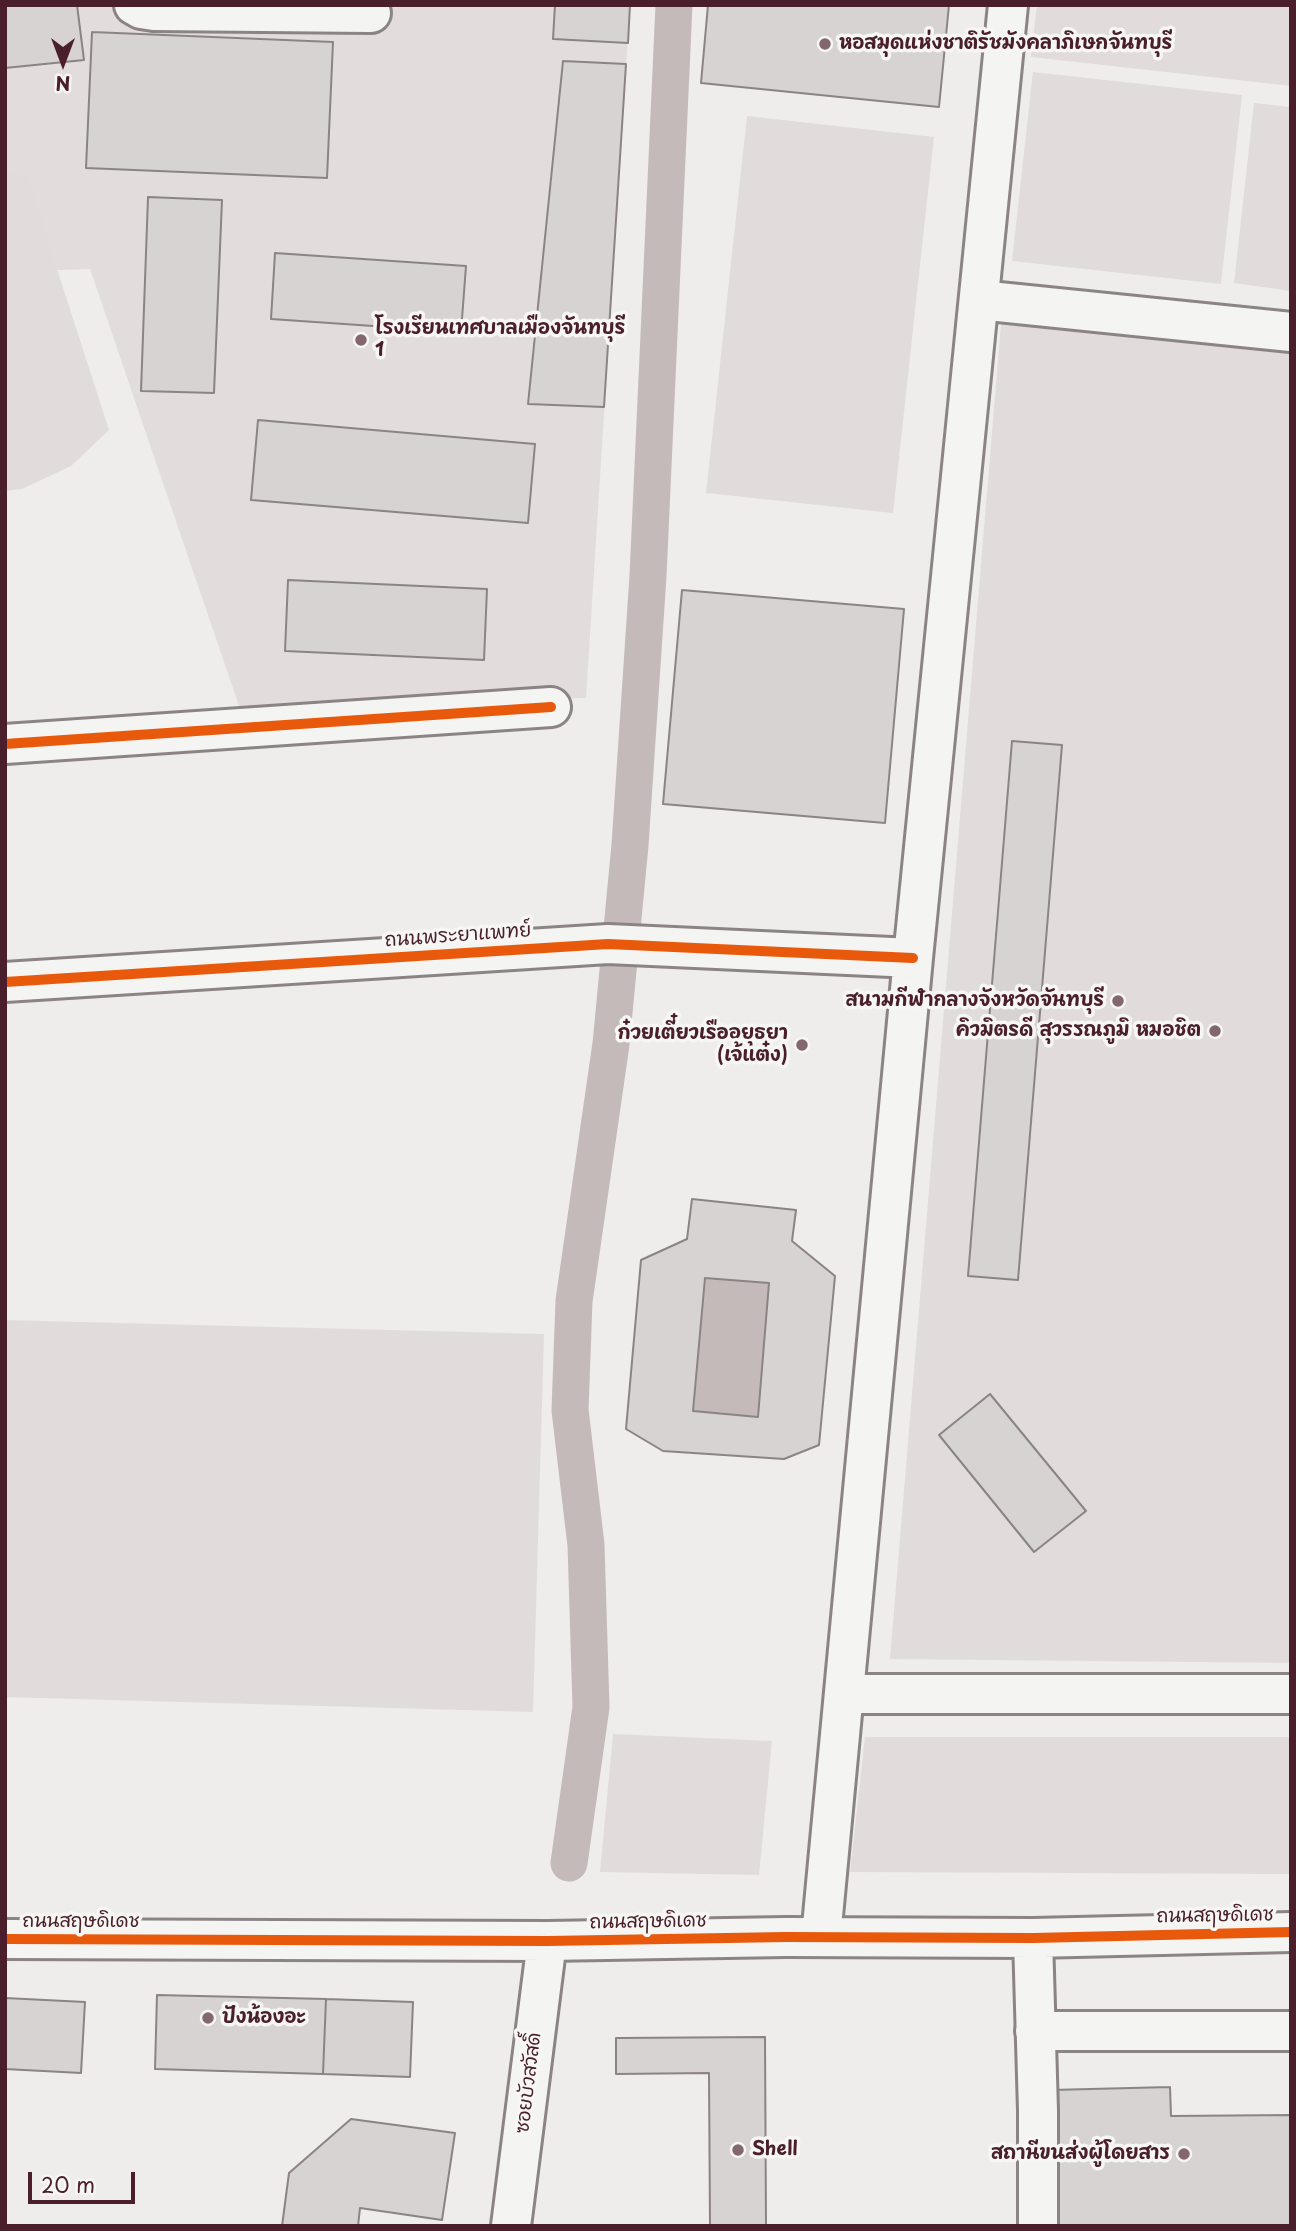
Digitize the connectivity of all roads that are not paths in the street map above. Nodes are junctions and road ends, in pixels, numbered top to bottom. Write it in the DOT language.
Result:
graph roads {
  1 [pos="134,5"];
  2 [pos="1008,5"];
  3 [pos="371,13"];
  4 [pos="979,300"];
  5 [pos="1291,332"];
  6 [pos="551,707"];
  7 [pos="5,744"];
  8 [pos="913,958"];
  9 [pos="5,982"];
  10 [pos="844,1694"];
  11 [pos="1291,1694"];
  12 [pos="1291,1932"];
  13 [pos="821,1937"];
  14 [pos="1033,1938"];
  15 [pos="5,1939"];
  16 [pos="547,1941"];
  17 [pos="1035,2031"];
  18 [pos="1291,2031"];
  19 [pos="511,2226"];
  20 [pos="1038,2226"];
  1 -- 3 [label="street"];
  2 -- 4 [label="street"];
  4 -- 5 [label="street"];
  4 -- 8 [label="street"];
  6 -- 7 [label="street"];
  8 -- 9 [label="street, ถนนพระยาแพทย์"];
  8 -- 10 [label="street"];
  10 -- 11 [label="street"];
  10 -- 13 [label="street"];
  12 -- 14 [label="street, ถนนสฤษดิเดช"];
  13 -- 14 [label="street, ถนนสฤษดิเดช"];
  13 -- 16 [label="street, ถนนสฤษดิเดช"];
  14 -- 17 [label="street"];
  15 -- 16 [label="street, ถนนสฤษดิเดช"];
  16 -- 19 [label="street, ซอยบัวสวัสดิ์"];
  17 -- 18 [label="street"];
  17 -- 20 [label="street"];
}
